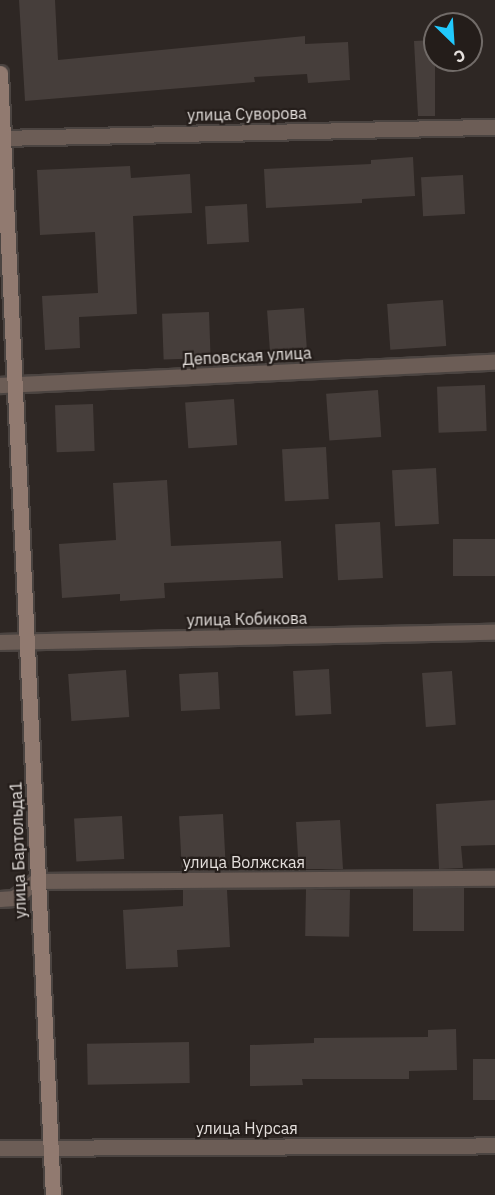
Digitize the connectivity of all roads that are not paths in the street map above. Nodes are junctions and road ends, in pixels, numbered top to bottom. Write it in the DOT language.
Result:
graph roads {
  1 [pos="0,73"];
  2 [pos="495,127"];
  3 [pos="1,138"];
  4 [pos="495,362"];
  5 [pos="17,384"];
  6 [pos="0,385"];
  7 [pos="495,632"];
  8 [pos="29,641"];
  9 [pos="0,642"];
  10 [pos="495,878"];
  11 [pos="36,881"];
  12 [pos="0,899"];
  13 [pos="495,1144"];
  14 [pos="52,1146"];
  15 [pos="0,1148"];
  16 [pos="53,1195"];
  1 -- 3 [label="street, улица Бартольда1"];
  2 -- 3 [label="street, улица Суворова"];
  3 -- 5 [label="street, улица Бартольда1"];
  4 -- 5 [label="street, Деповская улица"];
  5 -- 6 [label="street, Деповская улица"];
  5 -- 8 [label="street, улица Бартольда1"];
  7 -- 8 [label="street, улица Кобикова"];
  8 -- 9 [label="street, улица Кобикова"];
  8 -- 11 [label="street, улица Бартольда1"];
  10 -- 11 [label="street, улица Волжская"];
  11 -- 12 [label="street"];
  11 -- 14 [label="street, улица Бартольда1"];
  13 -- 14 [label="street, улица Нурсая"];
  14 -- 15 [label="street, улица Нурсая"];
  14 -- 16 [label="street, улица Бартольда1"];
}
